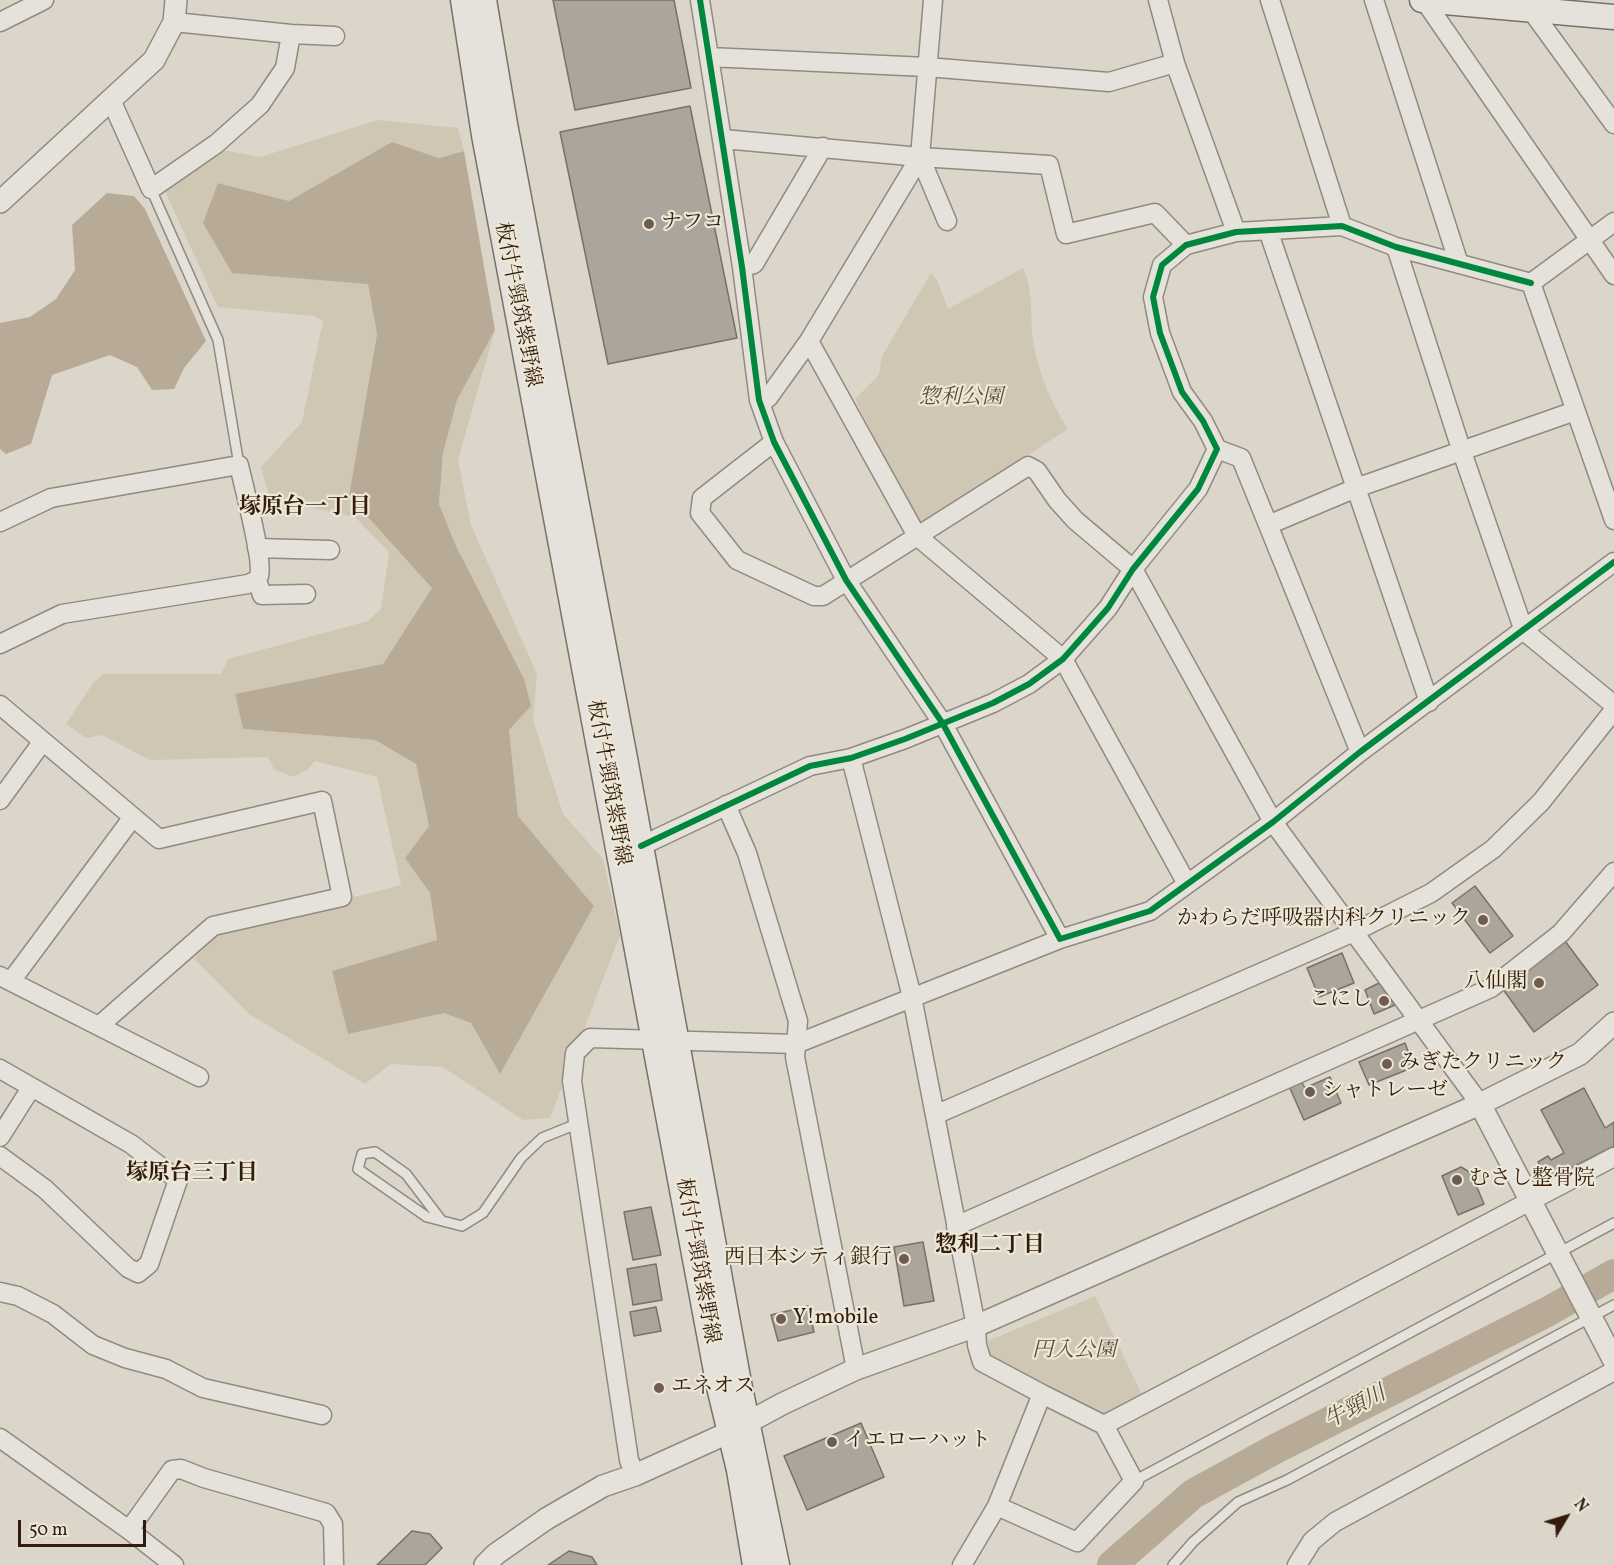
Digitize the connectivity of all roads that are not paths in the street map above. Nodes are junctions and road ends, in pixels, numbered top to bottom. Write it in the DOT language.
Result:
graph roads {
  1 [pos="44,0"];
  2 [pos="176,0"];
  3 [pos="463,0"];
  4 [pos="484,0"];
  5 [pos="700,0"];
  6 [pos="933,0"];
  7 [pos="1158,0"];
  8 [pos="1269,0"];
  9 [pos="1374,0"];
  10 [pos="1423,0"];
  11 [pos="1532,5"];
  12 [pos="1614,17"];
  13 [pos="0,22"];
  14 [pos="174,22"];
  15 [pos="291,34"];
  16 [pos="335,36"];
  17 [pos="709,57"];
  18 [pos="1175,63"];
  19 [pos="927,67"];
  20 [pos="111,100"];
  21 [pos="1614,124"];
  22 [pos="723,139"];
  23 [pos="823,147"];
  24 [pos="920,157"];
  25 [pos="152,189"];
  26 [pos="0,202"];
  27 [pos="947,221"];
  28 [pos="1614,222"];
  29 [pos="1342,226"];
  30 [pos="1268,231"];
  31 [pos="1236,232"];
  32 [pos="1590,242"];
  33 [pos="1186,245"];
  34 [pos="1396,247"];
  35 [pos="1459,264"];
  36 [pos="742,267"];
  37 [pos="1614,275"];
  38 [pos="1531,283"];
  39 [pos="809,340"];
  40 [pos="759,400"];
  41 [pos="1575,411"];
  42 [pos="774,442"];
  43 [pos="1217,449"];
  44 [pos="1462,452"];
  45 [pos="239,465"];
  46 [pos="1356,488"];
  47 [pos="1614,520"];
  48 [pos="0,522"];
  49 [pos="1268,525"];
  50 [pos="917,536"];
  51 [pos="257,548"];
  52 [pos="330,550"];
  53 [pos="1614,562"];
  54 [pos="1133,569"];
  55 [pos="257,580"];
  56 [pos="846,580"];
  57 [pos="306,594"];
  58 [pos="1524,631"];
  59 [pos="0,644"];
  60 [pos="1063,659"];
  61 [pos="1429,702"];
  62 [pos="0,705"];
  63 [pos="1614,705"];
  64 [pos="1614,711"];
  65 [pos="943,724"];
  66 [pos="43,741"];
  67 [pos="1360,752"];
  68 [pos="851,758"];
  69 [pos="0,800"];
  70 [pos="726,805"];
  71 [pos="133,817"];
  72 [pos="1273,822"];
  73 [pos="641,846"];
  74 [pos="1614,872"];
  75 [pos="1187,884"];
  76 [pos="1354,932"];
  77 [pos="1060,939"];
  78 [pos="5,979"];
  79 [pos="912,997"];
  80 [pos="1419,1021"];
  81 [pos="1614,1023"];
  82 [pos="100,1025"];
  83 [pos="665,1041"];
  84 [pos="796,1044"];
  85 [pos="0,1069"];
  86 [pos="199,1077"];
  87 [pos="31,1088"];
  88 [pos="1480,1104"];
  89 [pos="935,1115"];
  90 [pos="579,1123"];
  91 [pos="0,1137"];
  92 [pos="0,1156"];
  93 [pos="1614,1157"];
  94 [pos="1530,1200"];
  95 [pos="441,1220"];
  96 [pos="1614,1223"];
  97 [pos="956,1226"];
  98 [pos="1559,1253"];
  99 [pos="0,1292"];
  100 [pos="1614,1305"];
  101 [pos="1594,1320"];
  102 [pos="976,1326"];
  103 [pos="1614,1361"];
  104 [pos="856,1369"];
  105 [pos="1614,1371"];
  106 [pos="1042,1394"];
  107 [pos="322,1415"];
  108 [pos="1104,1425"];
  109 [pos="738,1428"];
  110 [pos="0,1438"];
  111 [pos="635,1475"];
  112 [pos="1134,1481"];
  113 [pos="996,1506"];
  114 [pos="129,1530"];
  115 [pos="174,1565"];
  116 [pos="334,1565"];
  117 [pos="485,1565"];
  118 [pos="755,1565"];
  119 [pos="777,1565"];
  120 [pos="962,1565"];
  121 [pos="1173,1565"];
  122 [pos="1298,1565"];
  1 -- 13 [label="street"];
  2 -- 14 [label="street"];
  3 -- 83 [label="main road, 板付牛頸筑紫野線"];
  4 -- 73 [label="main road, 板付牛頸筑紫野線"];
  5 -- 17 [label="street"];
  6 -- 19 [label="street"];
  7 -- 18 [label="street"];
  8 -- 29 [label="street"];
  9 -- 35 [label="street"];
  10 -- 11 [label="main road"];
  10 -- 32 [label="street"];
  11 -- 12 [label="main road"];
  11 -- 21 [label="street"];
  14 -- 15 [label="street"];
  14 -- 20 [label="street"];
  15 -- 16 [label="street"];
  15 -- 25 [label="street"];
  17 -- 19 [label="street"];
  17 -- 22 [label="street"];
  18 -- 19 [label="street"];
  18 -- 31 [label="street"];
  19 -- 24 [label="street"];
  20 -- 25 [label="street"];
  20 -- 26 [label="street"];
  22 -- 23 [label="street"];
  22 -- 36 [label="street"];
  23 -- 24 [label="street"];
  23 -- 36 [label="street"];
  24 -- 27 [label="street"];
  24 -- 33 [label="street"];
  24 -- 39 [label="street"];
  25 -- 45 [label="lane"];
  28 -- 32 [label="street"];
  29 -- 30 [label="street"];
  29 -- 34 [label="street"];
  30 -- 31 [label="street"];
  30 -- 46 [label="street"];
  31 -- 33 [label="street"];
  32 -- 37 [label="street"];
  32 -- 38 [label="street"];
  33 -- 43 [label="street"];
  34 -- 35 [label="street"];
  34 -- 44 [label="street"];
  35 -- 38 [label="street"];
  36 -- 40 [label="street"];
  38 -- 41 [label="street"];
  39 -- 40 [label="street"];
  39 -- 50 [label="street"];
  40 -- 42 [label="street"];
  41 -- 44 [label="street"];
  41 -- 47 [label="street"];
  42 -- 56 [label="street"];
  42 -- 56 [label="street"];
  43 -- 49 [label="street"];
  43 -- 54 [label="street"];
  44 -- 46 [label="street"];
  44 -- 58 [label="street"];
  45 -- 48 [label="street"];
  45 -- 51 [label="street"];
  46 -- 49 [label="street"];
  46 -- 61 [label="street"];
  49 -- 67 [label="street"];
  50 -- 54 [label="street"];
  50 -- 56 [label="street"];
  50 -- 60 [label="street"];
  51 -- 52 [label="street"];
  51 -- 55 [label="street"];
  53 -- 58 [label="street"];
  54 -- 60 [label="street"];
  54 -- 72 [label="street"];
  55 -- 57 [label="street"];
  55 -- 59 [label="street"];
  56 -- 65 [label="street"];
  58 -- 61 [label="street"];
  58 -- 63 [label="street"];
  60 -- 65 [label="street"];
  60 -- 75 [label="street"];
  61 -- 67 [label="street"];
  62 -- 66 [label="street"];
  64 -- 76 [label="street"];
  65 -- 68 [label="street"];
  65 -- 77 [label="street"];
  66 -- 69 [label="street"];
  66 -- 71 [label="street"];
  67 -- 72 [label="street"];
  68 -- 70 [label="street"];
  68 -- 79 [label="street"];
  70 -- 73 [label="street"];
  70 -- 84 [label="street"];
  71 -- 78 [label="street"];
  71 -- 82 [label="street"];
  72 -- 75 [label="street"];
  72 -- 76 [label="street"];
  73 -- 83 [label="main road, 板付牛頸筑紫野線"];
  74 -- 80 [label="street"];
  75 -- 77 [label="street"];
  76 -- 80 [label="street"];
  76 -- 89 [label="street"];
  77 -- 79 [label="street"];
  78 -- 82 [label="street"];
  79 -- 84 [label="street"];
  79 -- 89 [label="street"];
  80 -- 88 [label="street"];
  80 -- 97 [label="street"];
  81 -- 88 [label="street"];
  82 -- 86 [label="street"];
  83 -- 84 [label="street"];
  83 -- 90 [label="street"];
  83 -- 109 [label="main road, 板付牛頸筑紫野線"];
  84 -- 104 [label="street"];
  85 -- 87 [label="street"];
  87 -- 91 [label="street"];
  87 -- 92 [label="street"];
  88 -- 94 [label="street"];
  88 -- 102 [label="street"];
  89 -- 97 [label="street"];
  90 -- 95 [label="lane"];
  90 -- 111 [label="street"];
  93 -- 94 [label="street"];
  94 -- 98 [label="street"];
  94 -- 108 [label="street"];
  95 -- 95 [label="lane"];
  96 -- 98 [label="lane"];
  97 -- 102 [label="street"];
  98 -- 101 [label="street"];
  98 -- 112 [label="lane"];
  99 -- 107 [label="street"];
  100 -- 101 [label="lane"];
  101 -- 103 [label="street"];
  101 -- 121 [label="lane"];
  102 -- 104 [label="street"];
  102 -- 106 [label="street"];
  104 -- 109 [label="street"];
  105 -- 122 [label="street"];
  106 -- 108 [label="street"];
  106 -- 113 [label="street"];
  108 -- 112 [label="street"];
  109 -- 111 [label="street"];
  109 -- 118 [label="main road, 板付牛頸筑紫野線"];
  109 -- 119 [label="main road, 板付牛頸筑紫野線"];
  110 -- 114 [label="street"];
  111 -- 117 [label="street"];
  112 -- 113 [label="street"];
  113 -- 120 [label="street"];
  114 -- 115 [label="street"];
  114 -- 116 [label="street"];
}
